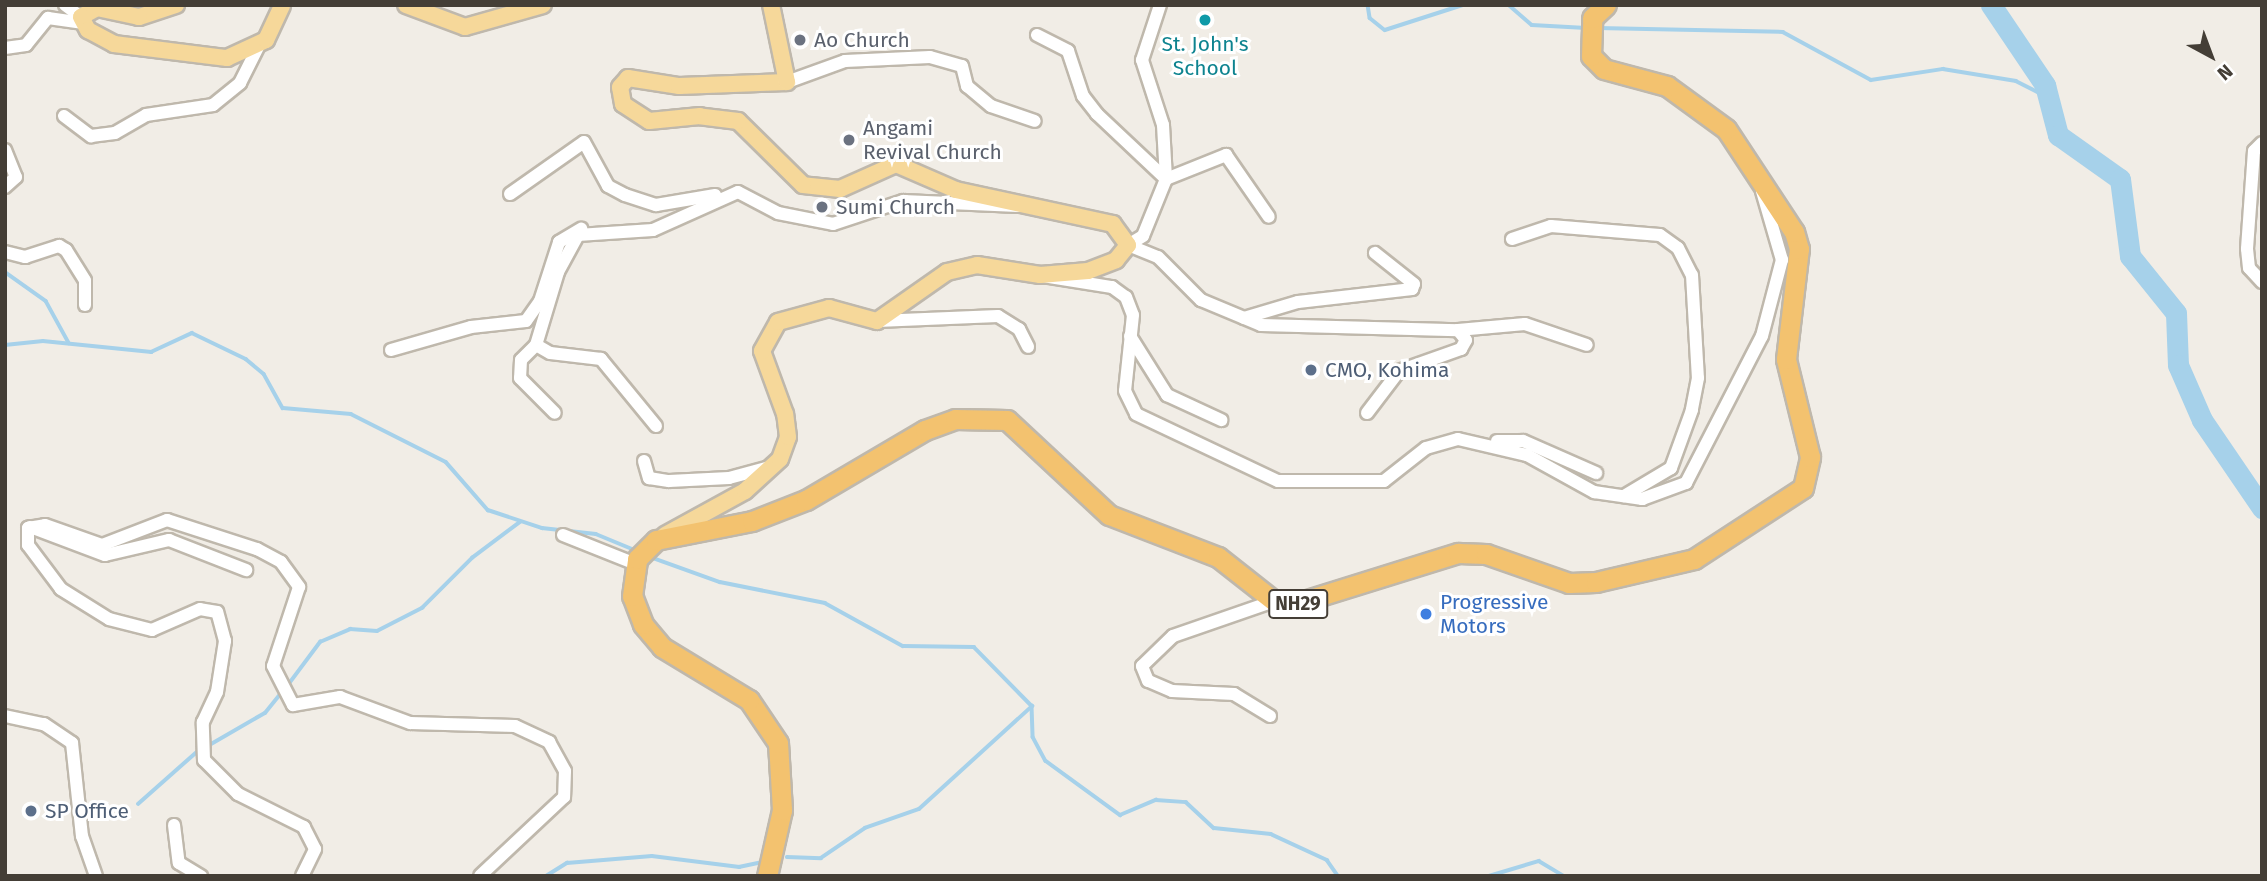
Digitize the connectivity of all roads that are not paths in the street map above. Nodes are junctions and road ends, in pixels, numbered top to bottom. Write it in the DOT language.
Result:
graph roads {
  1 [pos="65,5"];
  2 [pos="176,5"];
  3 [pos="282,5"];
  4 [pos="406,5"];
  5 [pos="542,5"];
  6 [pos="772,5"];
  7 [pos="1160,5"];
  8 [pos="1606,5"];
  9 [pos="430,8"];
  10 [pos="81,20"];
  11 [pos="1037,35"];
  12 [pos="259,45"];
  13 [pos="5,48"];
  14 [pos="787,82"];
  15 [pos="64,116"];
  16 [pos="1035,121"];
  17 [pos="2262,143"];
  18 [pos="5,150"];
  19 [pos="1166,179"];
  20 [pos="1760,179"];
  21 [pos="5,187"];
  22 [pos="729,193"];
  23 [pos="510,194"];
  24 [pos="1033,205"];
  25 [pos="1269,216"];
  26 [pos="589,230"];
  27 [pos="1512,239"];
  28 [pos="1128,245"];
  29 [pos="5,252"];
  30 [pos="1375,253"];
  31 [pos="1040,275"];
  32 [pos="2262,282"];
  33 [pos="85,305"];
  34 [pos="1244,318"];
  35 [pos="877,321"];
  36 [pos="1458,330"];
  37 [pos="1130,336"];
  38 [pos="536,345"];
  39 [pos="1587,345"];
  40 [pos="1028,346"];
  41 [pos="391,349"];
  42 [pos="555,413"];
  43 [pos="1367,413"];
  44 [pos="1221,420"];
  45 [pos="656,426"];
  46 [pos="1479,441"];
  47 [pos="644,461"];
  48 [pos="774,466"];
  49 [pos="1596,473"];
  50 [pos="1621,498"];
  51 [pos="30,527"];
  52 [pos="563,536"];
  53 [pos="656,540"];
  54 [pos="636,564"];
  55 [pos="246,570"];
  56 [pos="1274,601"];
  57 [pos="5,716"];
  58 [pos="1270,716"];
  59 [pos="174,825"];
  60 [pos="96,876"];
  61 [pos="201,876"];
  62 [pos="302,876"];
  63 [pos="480,876"];
  64 [pos="767,876"];
  1 -- 10 [label="street"];
  2 -- 10 [label="main road"];
  3 -- 12 [label="main road"];
  4 -- 9 [label="main road"];
  5 -- 9 [label="main road"];
  6 -- 14 [label="main road"];
  7 -- 19 [label="street"];
  8 -- 20 [label="highway, NH29"];
  10 -- 12 [label="main road"];
  10 -- 13 [label="street"];
  11 -- 19 [label="street"];
  12 -- 15 [label="street"];
  14 -- 16 [label="street"];
  14 -- 24 [label="main road"];
  17 -- 32 [label="street"];
  18 -- 21 [label="street"];
  19 -- 25 [label="street"];
  19 -- 28 [label="street"];
  20 -- 50 [label="street"];
  20 -- 56 [label="highway, NH29"];
  22 -- 23 [label="street"];
  22 -- 24 [label="street"];
  22 -- 26 [label="street"];
  24 -- 28 [label="main road"];
  26 -- 38 [label="street"];
  26 -- 41 [label="street"];
  27 -- 50 [label="street"];
  28 -- 31 [label="main road"];
  28 -- 34 [label="street"];
  29 -- 33 [label="street"];
  30 -- 34 [label="street"];
  31 -- 35 [label="main road"];
  31 -- 37 [label="street"];
  34 -- 36 [label="street"];
  35 -- 40 [label="street"];
  35 -- 48 [label="main road"];
  36 -- 39 [label="street"];
  36 -- 43 [label="street"];
  37 -- 44 [label="street"];
  37 -- 46 [label="street"];
  38 -- 42 [label="street"];
  38 -- 45 [label="street"];
  46 -- 49 [label="street"];
  46 -- 50 [label="street"];
  47 -- 48 [label="street"];
  48 -- 53 [label="main road"];
  51 -- 55 [label="street"];
  51 -- 62 [label="street"];
  51 -- 63 [label="street"];
  52 -- 54 [label="street"];
  53 -- 54 [label="highway"];
  53 -- 56 [label="highway, NH29"];
  54 -- 64 [label="highway"];
  56 -- 58 [label="street"];
  57 -- 60 [label="street"];
  59 -- 61 [label="street"];
}
